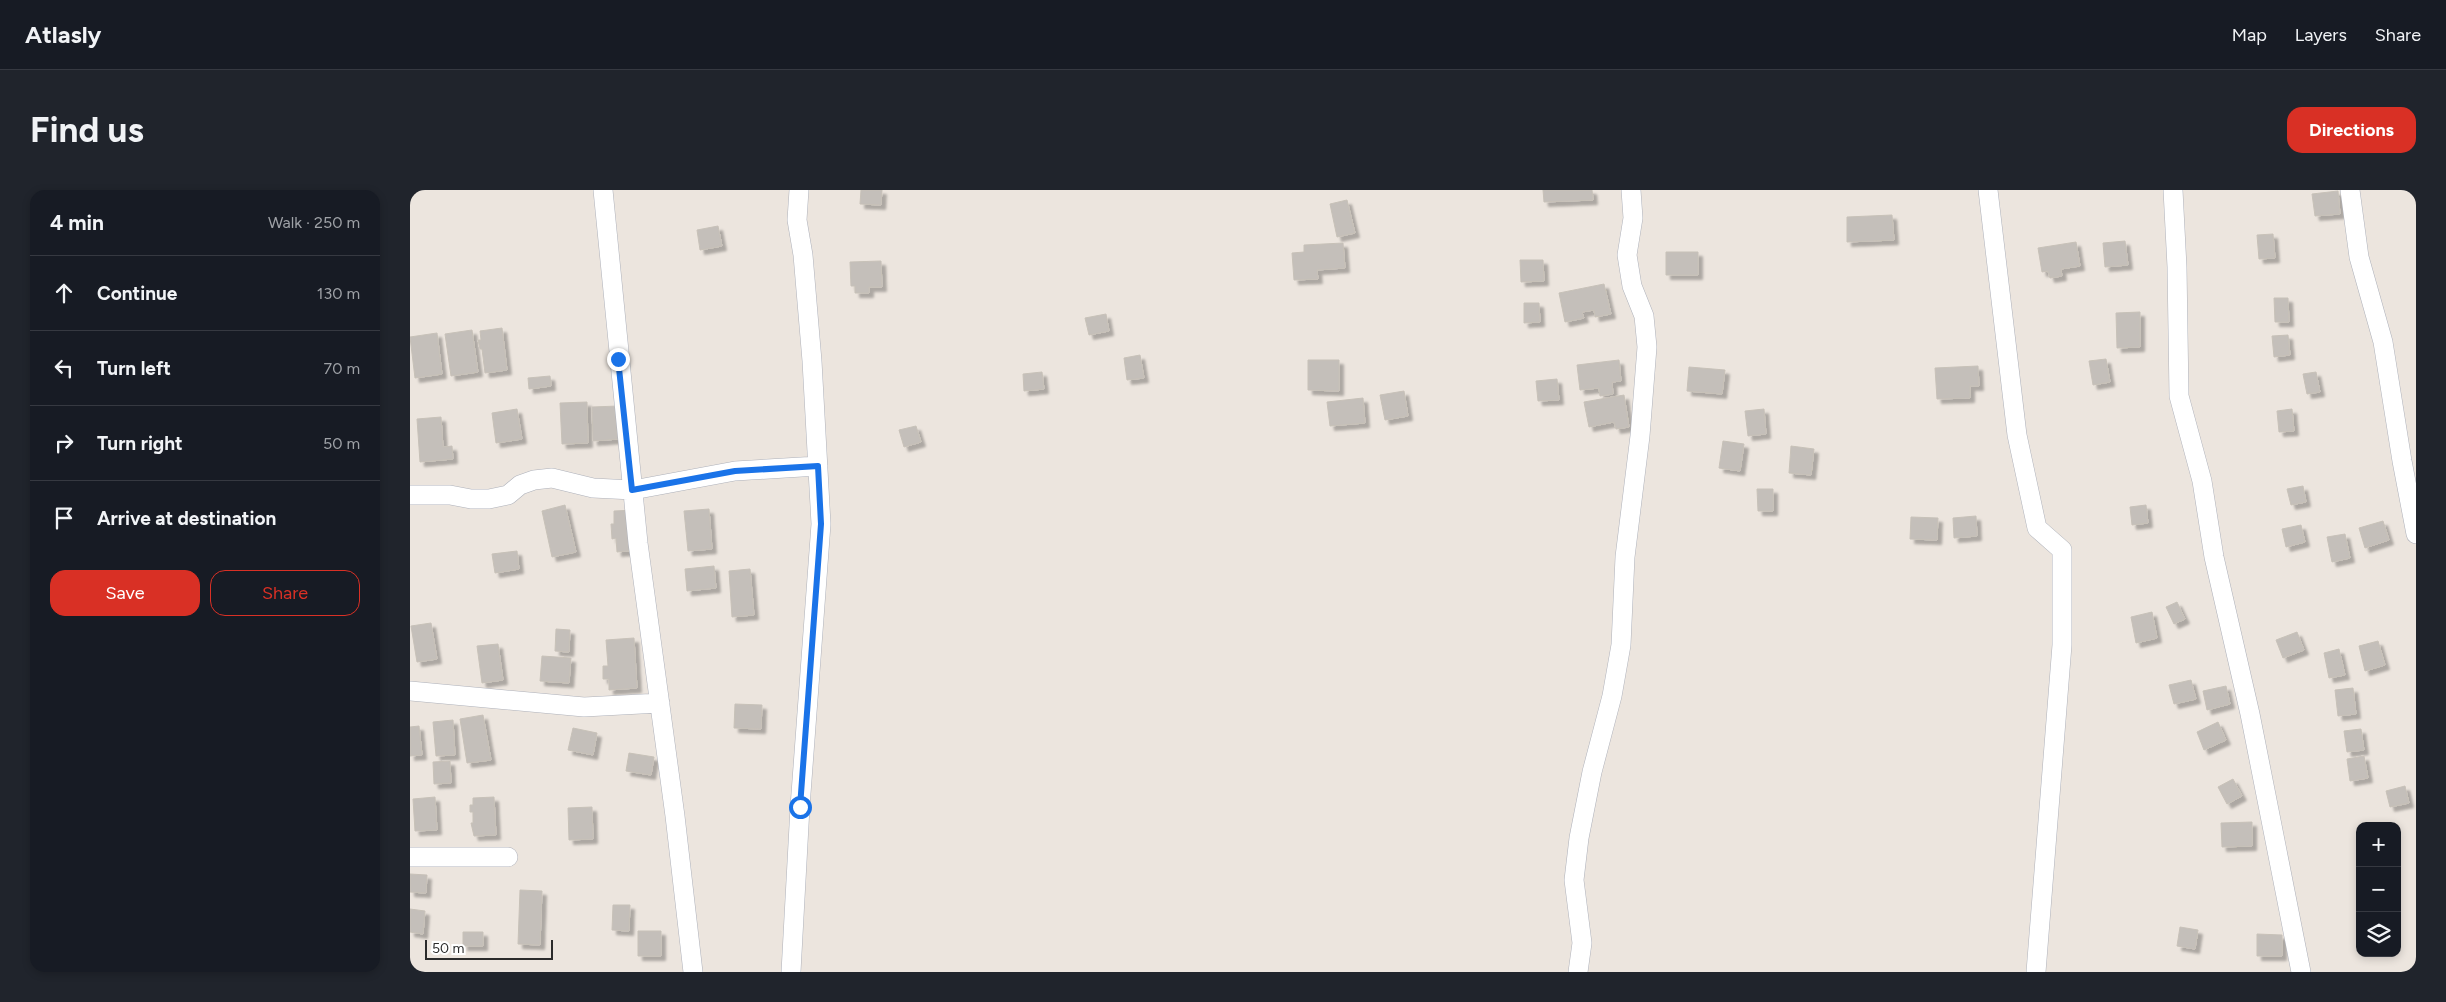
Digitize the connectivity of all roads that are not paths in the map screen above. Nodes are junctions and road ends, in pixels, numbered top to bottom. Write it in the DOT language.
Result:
graph roads {
  1 [pos="603,190"];
  2 [pos="799,190"];
  3 [pos="1631,190"];
  4 [pos="1988,190"];
  5 [pos="2172,190"];
  6 [pos="2350,190"];
  7 [pos="818,466"];
  8 [pos="632,490"];
  9 [pos="410,495"];
  10 [pos="2416,534"];
  11 [pos="410,692"];
  12 [pos="660,703"];
  13 [pos="410,857"];
  14 [pos="508,858"];
  15 [pos="693,972"];
  16 [pos="791,972"];
  17 [pos="1578,972"];
  18 [pos="2036,972"];
  19 [pos="2301,972"];
  1 -- 8 [label="street"];
  2 -- 7 [label="street"];
  3 -- 17 [label="street"];
  4 -- 18 [label="street"];
  5 -- 19 [label="street"];
  6 -- 10 [label="street"];
  7 -- 8 [label="street"];
  7 -- 16 [label="street"];
  8 -- 9 [label="street"];
  8 -- 12 [label="street"];
  11 -- 12 [label="street"];
  12 -- 15 [label="street"];
  13 -- 14 [label="street"];
}
